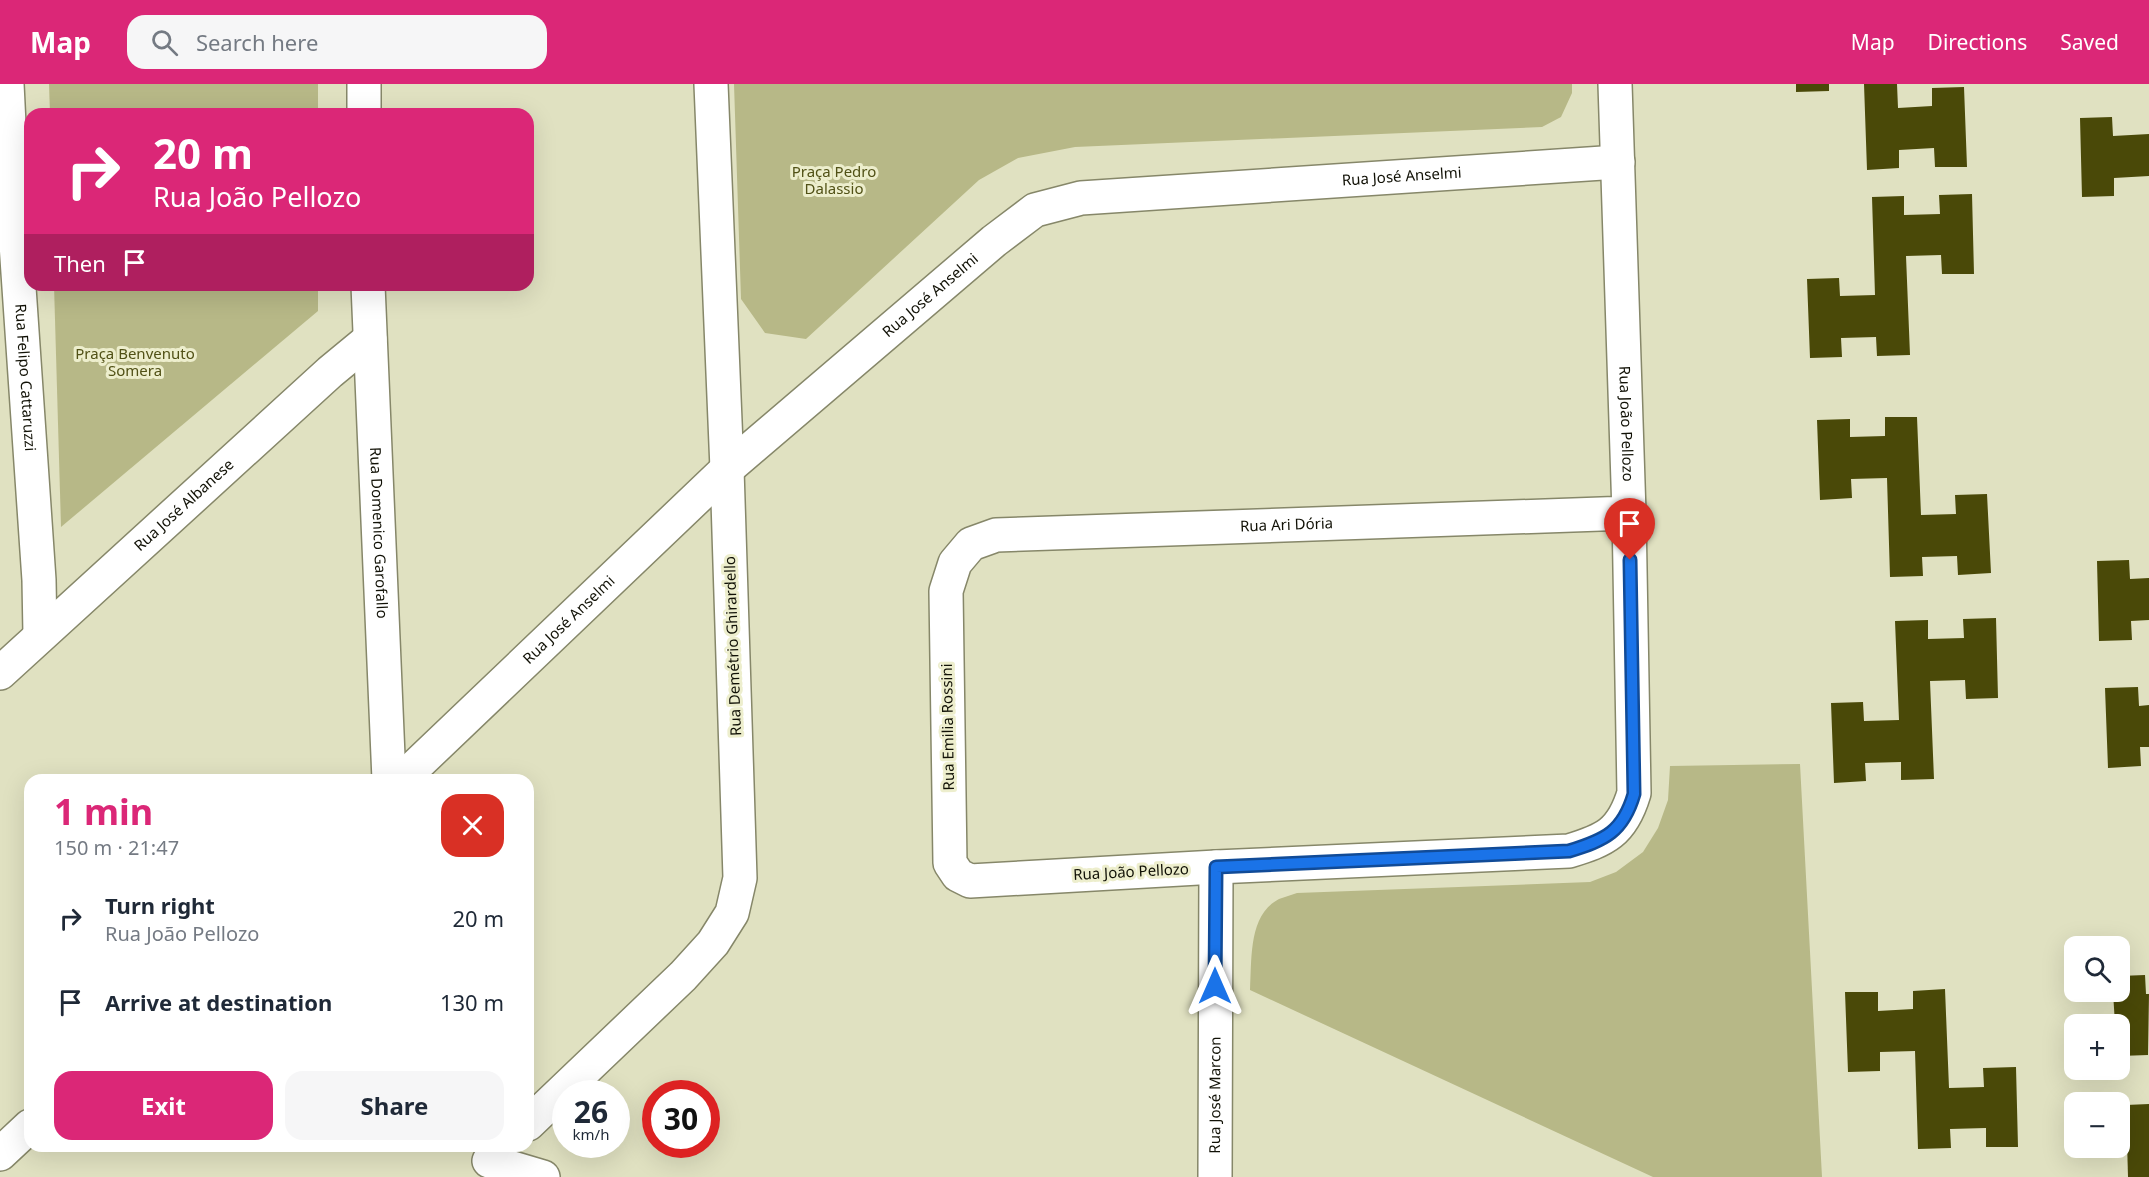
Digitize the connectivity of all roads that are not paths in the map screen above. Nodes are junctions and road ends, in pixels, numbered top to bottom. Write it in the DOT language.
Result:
graph roads {
  1 [pos="7,84"];
  2 [pos="364,84"];
  3 [pos="711,84"];
  4 [pos="1615,84"];
  5 [pos="364,108"];
  6 [pos="1618,162"];
  7 [pos="6,190"];
  8 [pos="368,291"];
  9 [pos="369,339"];
  10 [pos="727,469"];
  11 [pos="1629,513"];
  12 [pos="955,563"];
  13 [pos="40,634"];
  14 [pos="0,673"];
  15 [pos="389,774"];
  16 [pos="407,774"];
  17 [pos="1216,867"];
  18 [pos="970,881"];
  19 [pos="534,1118"];
  20 [pos="24,1132"];
  21 [pos="0,1154"];
  22 [pos="489,1161"];
  23 [pos="543,1177"];
  24 [pos="1215,1177"];
  1 -- 7 [label="street, Rua Felipo Cattaruzzi"];
  2 -- 5 [label="street"];
  3 -- 10 [label="street, Rua Demétrio Ghirardello"];
  4 -- 6 [label="street, Rua João Pellozo"];
  6 -- 10 [label="street, Rua José Anselmi"];
  6 -- 11 [label="street, Rua João Pellozo"];
  7 -- 13 [label="street, Rua Felipo Cattaruzzi"];
  8 -- 9 [label="street, Rua Domenico Garofallo"];
  9 -- 13 [label="street, Rua José Albanese"];
  9 -- 15 [label="street, Rua Domenico Garofallo"];
  10 -- 16 [label="street, Rua José Anselmi"];
  10 -- 19 [label="street, Rua Demétrio Ghirardello"];
  11 -- 12 [label="street, Rua Ari Dória"];
  11 -- 17 [label="street, Rua João Pellozo"];
  12 -- 18 [label="street, Rua Emilia Rossini"];
  13 -- 14 [label="street, Rua José Albanese"];
  17 -- 18 [label="street, Rua João Pellozo"];
  17 -- 24 [label="street, Rua José Marcon"];
  20 -- 21 [label="street"];
  22 -- 23 [label="street"];
}
